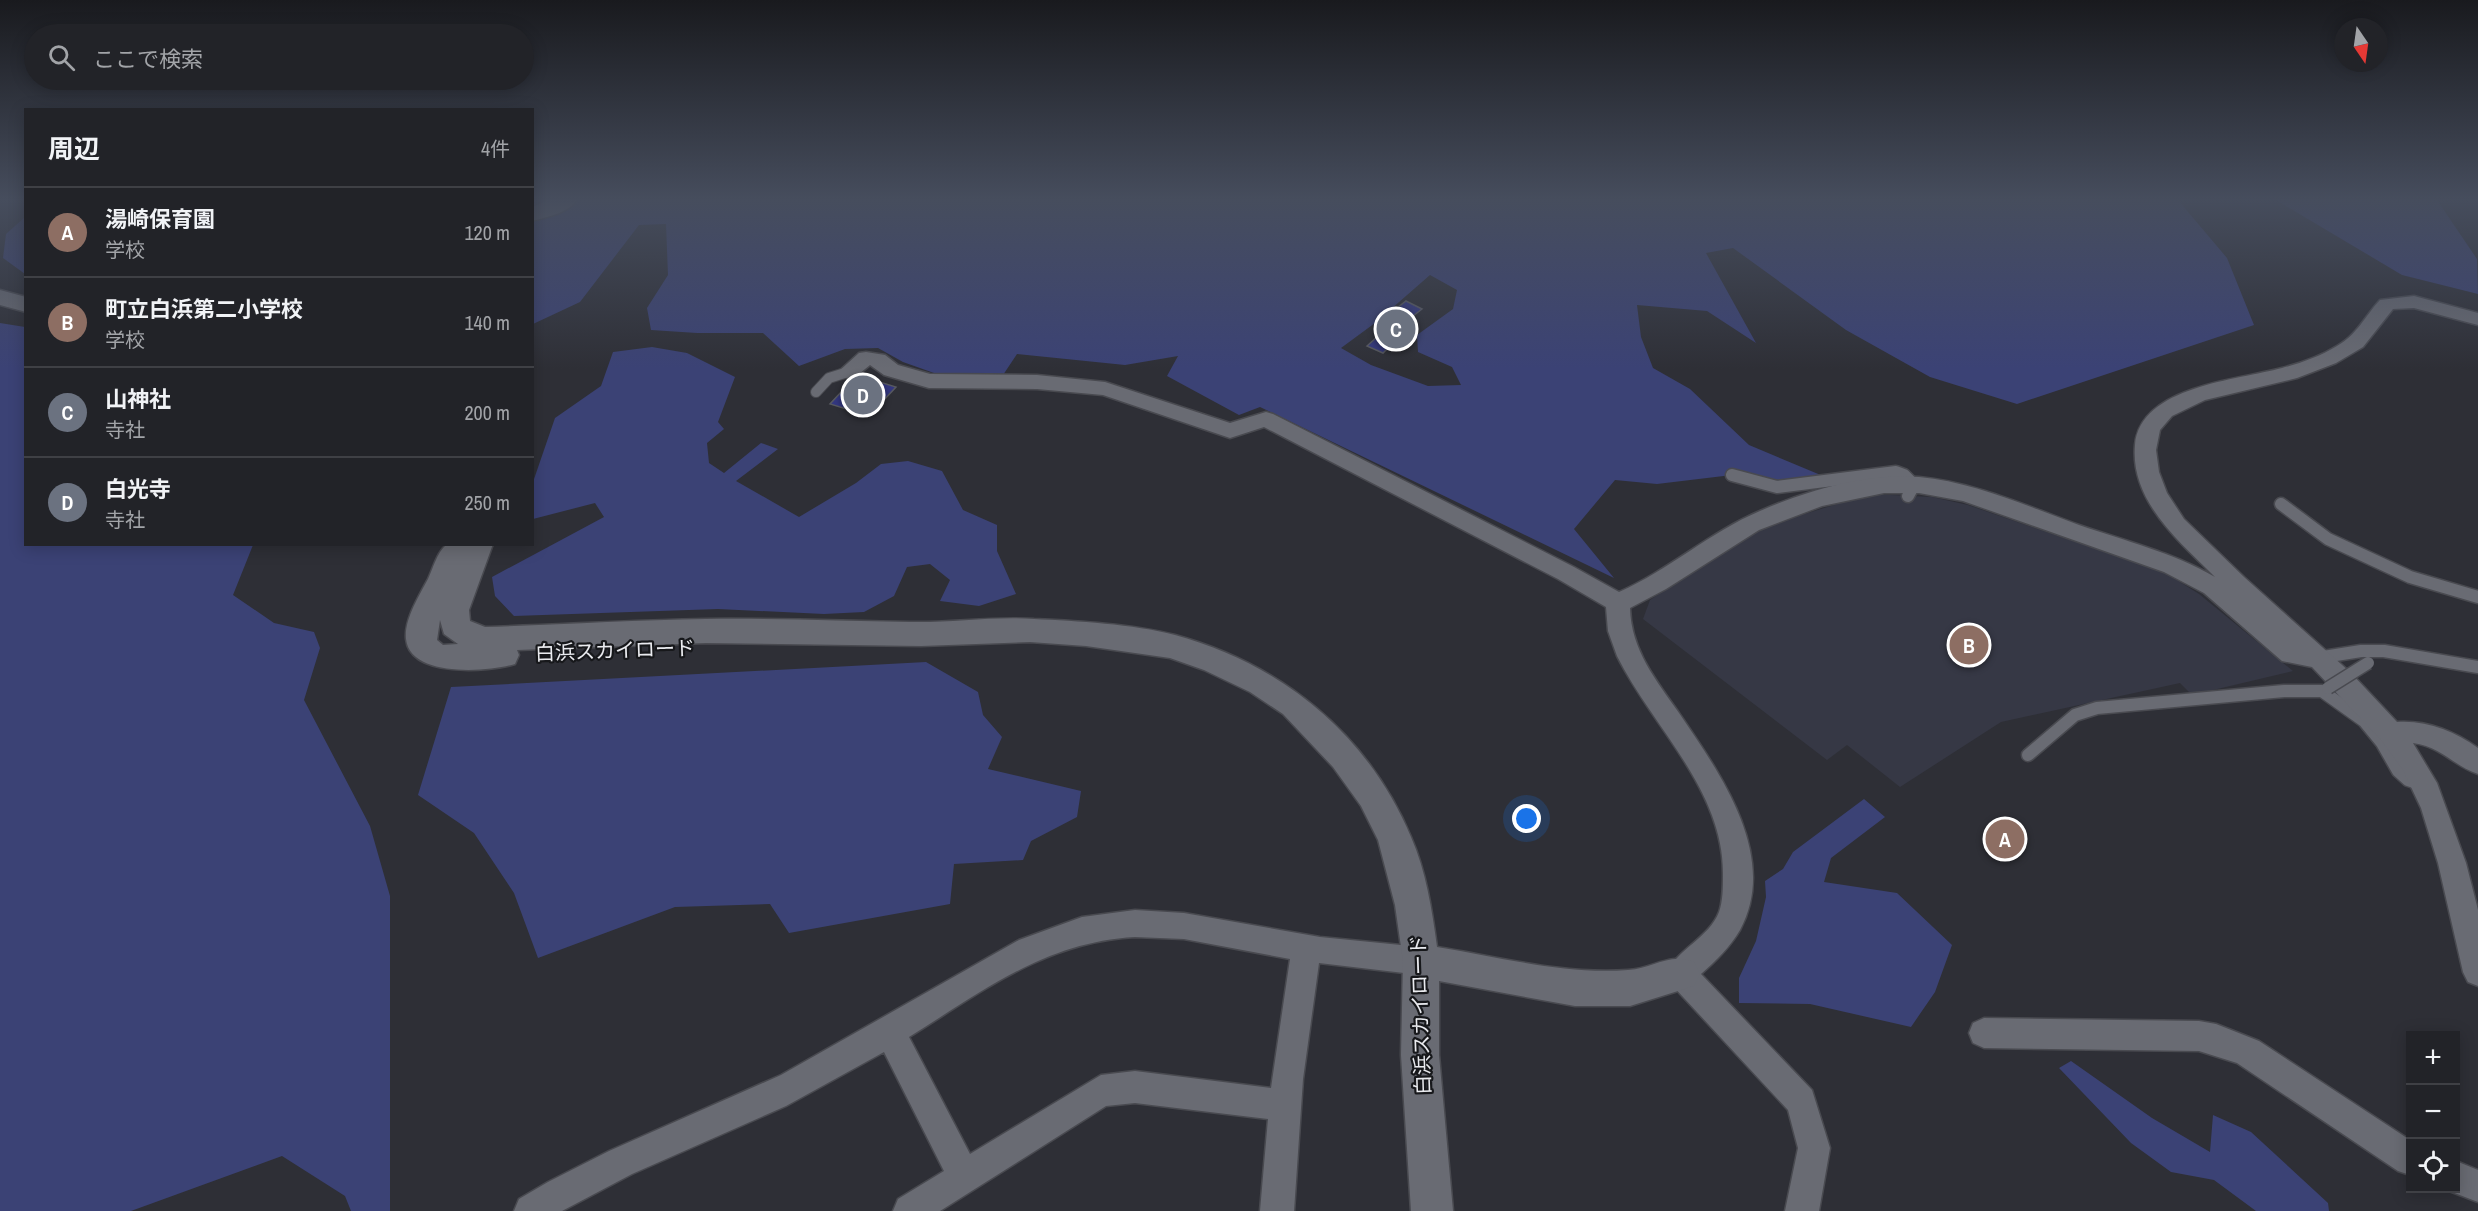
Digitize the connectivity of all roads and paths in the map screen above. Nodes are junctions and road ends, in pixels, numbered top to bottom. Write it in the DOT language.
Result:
graph roads {
  1 [pos="0,297"];
  2 [pos="24,304"];
  3 [pos="2478,319"];
  4 [pos="848,372"];
  5 [pos="816,392"];
  6 [pos="1732,475"];
  7 [pos="1911,490"];
  8 [pos="2281,504"];
  9 [pos="458,546"];
  10 [pos="478,546"];
  11 [pos="2478,597"];
  12 [pos="1618,603"];
  13 [pos="921,634"];
  14 [pos="2384,651"];
  15 [pos="2317,658"];
  16 [pos="2478,666"];
  17 [pos="2325,690"];
  18 [pos="2392,733"];
  19 [pos="2028,755"];
  20 [pos="2478,763"];
  21 [pos="2426,786"];
  22 [pos="1307,948"];
  23 [pos="1421,961"];
  24 [pos="2478,972"];
  25 [pos="1681,974"];
  26 [pos="890,1032"];
  27 [pos="1984,1033"];
  28 [pos="1285,1105"];
  29 [pos="2406,1157"];
  30 [pos="964,1176"];
  31 [pos="2460,1179"];
  32 [pos="2478,1186"];
  33 [pos="531,1211"];
  34 [pos="910,1211"];
  35 [pos="1277,1211"];
  36 [pos="1432,1211"];
  37 [pos="1802,1211"];
  1 -- 2 [label="street"];
  3 -- 15 [label="street"];
  4 -- 5 [label="lane"];
  4 -- 12 [label="street"];
  6 -- 7 [label="lane"];
  7 -- 12 [label="street"];
  7 -- 15 [label="street"];
  8 -- 11 [label="lane"];
  9 -- 13 [label="street, 白浜スカイロード"];
  10 -- 13 [label="street, 白浜スカイロード"];
  12 -- 25 [label="street"];
  13 -- 23 [label="street, 白浜スカイロード"];
  14 -- 15 [label="lane"];
  14 -- 16 [label="lane"];
  14 -- 17 [label="lane, bridge"];
  15 -- 18 [label="street"];
  17 -- 19 [label="lane"];
  17 -- 21 [label="lane"];
  18 -- 20 [label="street"];
  18 -- 21 [label="street"];
  21 -- 24 [label="street"];
  22 -- 23 [label="street"];
  22 -- 26 [label="street"];
  22 -- 28 [label="street"];
  23 -- 25 [label="street"];
  23 -- 36 [label="street, 白浜スカイロード"];
  25 -- 37 [label="street"];
  26 -- 30 [label="street"];
  26 -- 33 [label="street"];
  27 -- 29 [label="street"];
  28 -- 30 [label="street"];
  28 -- 35 [label="street"];
  30 -- 34 [label="street"];
  31 -- 32 [label="street"];
}
